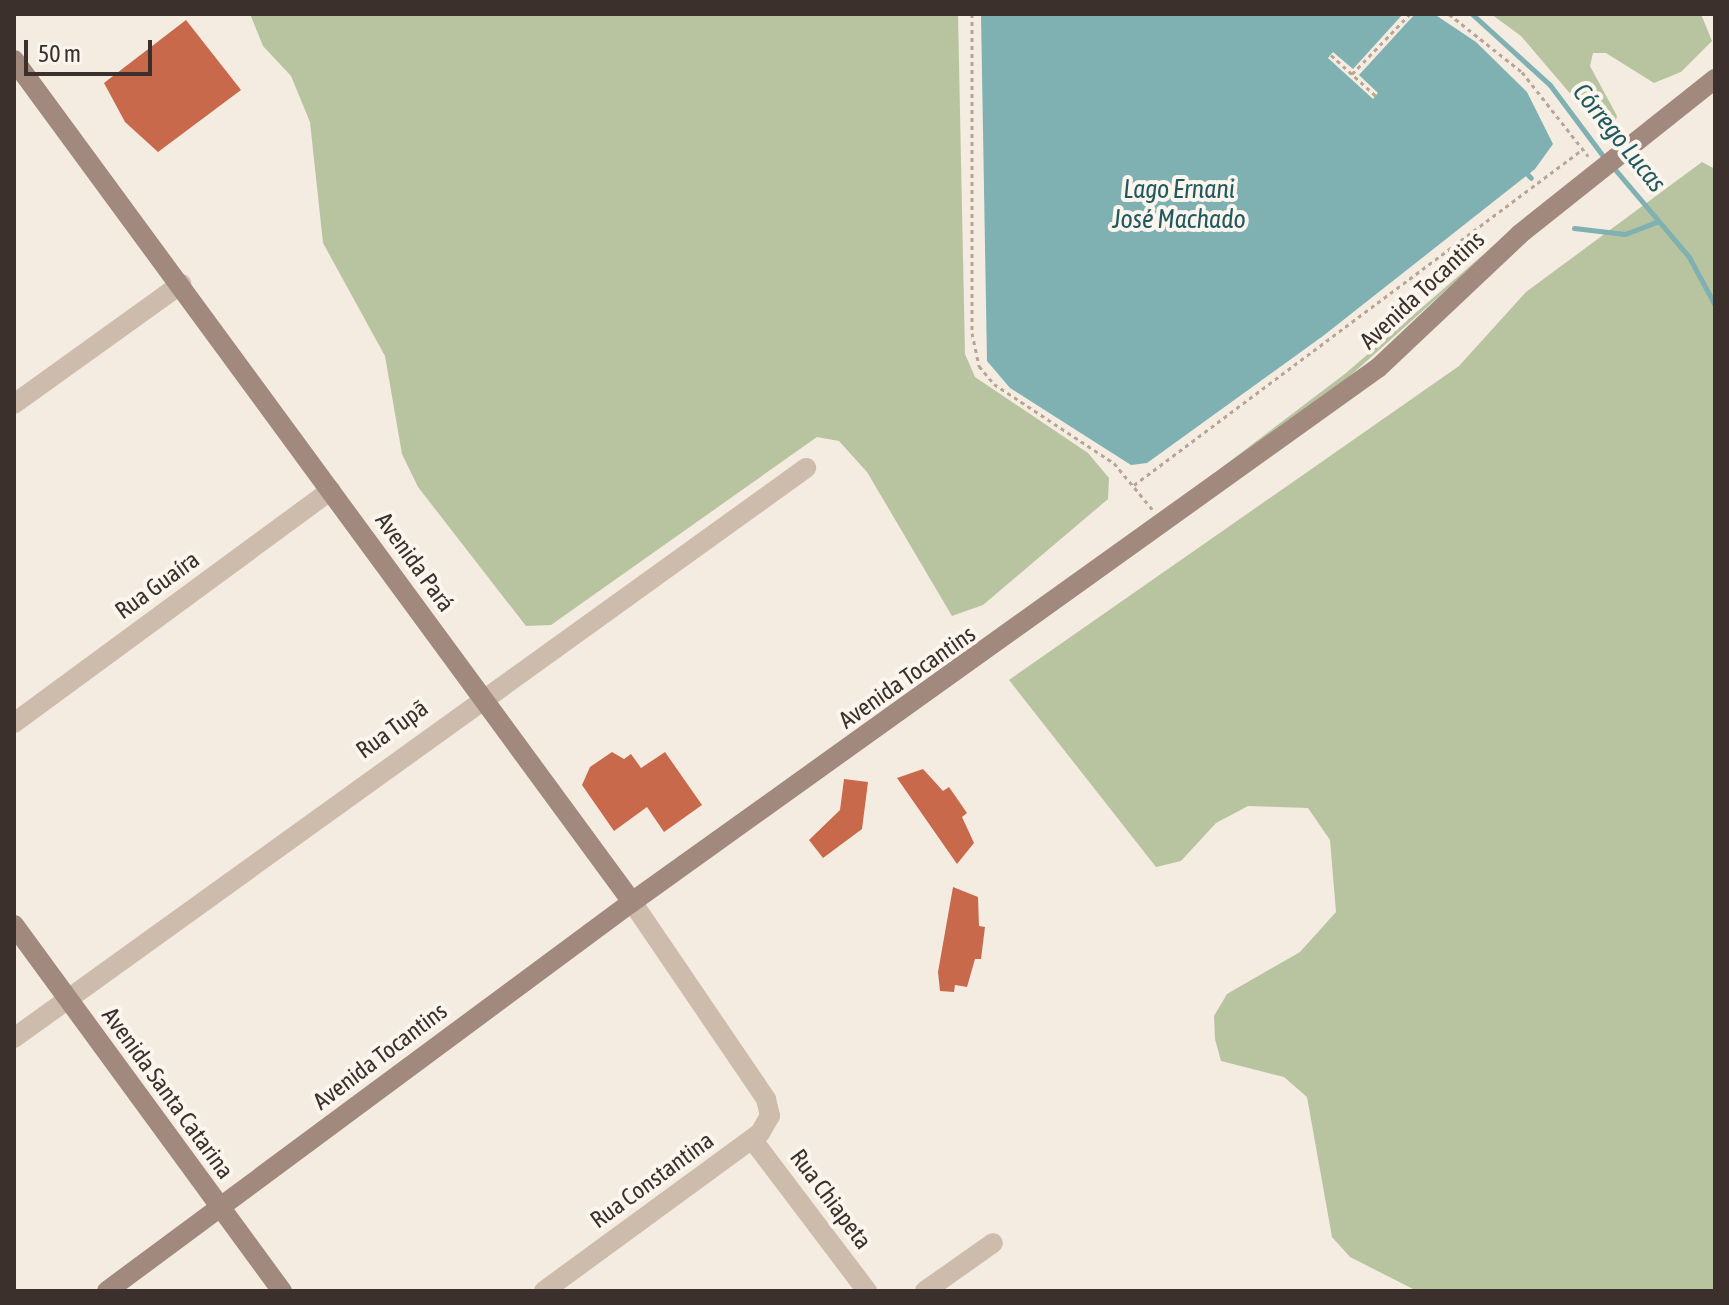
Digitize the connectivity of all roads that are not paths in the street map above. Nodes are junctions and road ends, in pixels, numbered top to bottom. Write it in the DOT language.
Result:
graph roads {
  1 [pos="17,69"];
  2 [pos="1715,79"];
  3 [pos="181,284"];
  4 [pos="14,404"];
  5 [pos="806,468"];
  6 [pos="331,490"];
  7 [pos="480,696"];
  8 [pos="14,723"];
  9 [pos="632,902"];
  10 [pos="14,925"];
  11 [pos="67,999"];
  12 [pos="14,1038"];
  13 [pos="766,1099"];
  14 [pos="752,1139"];
  15 [pos="220,1207"];
  16 [pos="993,1243"];
  17 [pos="107,1291"];
  18 [pos="282,1291"];
  19 [pos="544,1291"];
  20 [pos="867,1291"];
  21 [pos="925,1291"];
  1 -- 3 [label="street, Avenida Pará"];
  2 -- 9 [label="street, Avenida Tocantins"];
  3 -- 4 [label="street"];
  3 -- 6 [label="street, Avenida Pará"];
  5 -- 7 [label="street, Rua Tupã"];
  6 -- 7 [label="street, Avenida Pará"];
  6 -- 8 [label="street, Rua Guaíra"];
  7 -- 9 [label="street, Avenida Pará"];
  7 -- 11 [label="street, Rua Tupã"];
  9 -- 13 [label="street, Avenida Pará"];
  9 -- 15 [label="street, Avenida Tocantins"];
  10 -- 11 [label="street, Avenida Santa Catarina"];
  11 -- 12 [label="street, Rua Tupã"];
  11 -- 15 [label="street, Avenida Santa Catarina"];
  13 -- 14 [label="street, Rua Constantina"];
  14 -- 19 [label="street, Rua Constantina"];
  14 -- 20 [label="street, Rua Chiapeta"];
  15 -- 17 [label="street, Avenida Tocantins"];
  15 -- 18 [label="street, Avenida Santa Catarina"];
  16 -- 21 [label="street"];
}
